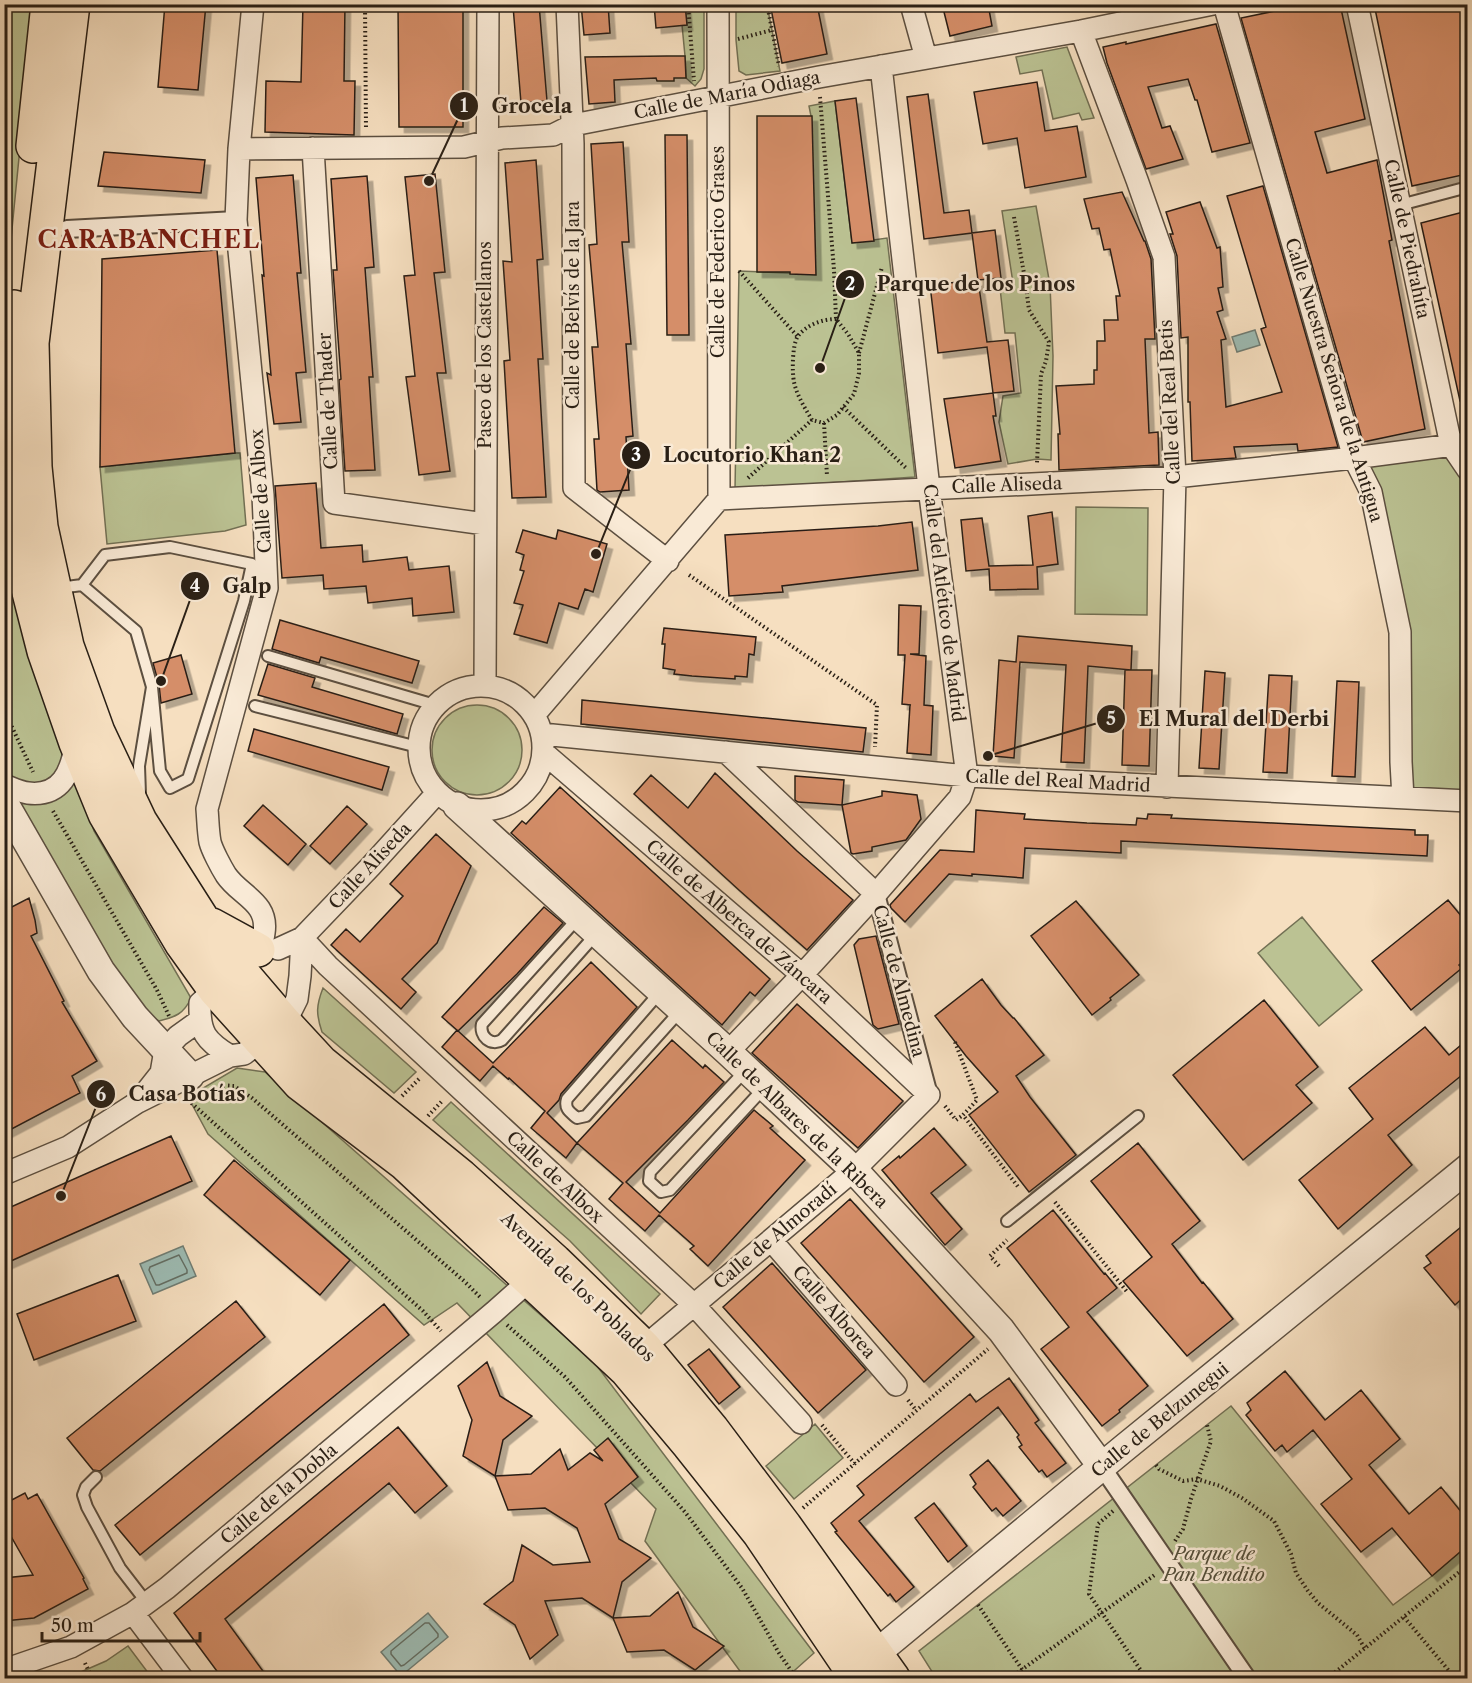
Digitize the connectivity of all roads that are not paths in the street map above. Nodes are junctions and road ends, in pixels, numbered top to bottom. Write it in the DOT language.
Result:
graph roads {
  1 [pos="48,4"];
  2 [pos="72,4"];
  3 [pos="253,4"];
  4 [pos="488,4"];
  5 [pos="567,4"];
  6 [pos="718,4"];
  7 [pos="911,4"];
  8 [pos="1213,4"];
  9 [pos="1224,4"];
  10 [pos="1357,4"];
  11 [pos="1081,32"];
  12 [pos="926,58"];
  13 [pos="881,66"];
  14 [pos="717,96"];
  15 [pos="573,125"];
  16 [pos="486,141"];
  17 [pos="239,148"];
  18 [pos="313,148"];
  19 [pos="1467,186"];
  20 [pos="1400,205"];
  21 [pos="236,220"];
  22 [pos="66,229"];
  23 [pos="1459,444"];
  24 [pos="1354,458"];
  25 [pos="1467,470"];
  26 [pos="1175,477"];
  27 [pos="929,488"];
  28 [pos="719,499"];
  29 [pos="485,524"];
  30 [pos="668,561"];
  31 [pos="252,564"];
  32 [pos="68,587"];
  33 [pos="267,588"];
  34 [pos="268,656"];
  35 [pos="485,686"];
  36 [pos="152,687"];
  37 [pos="435,705"];
  38 [pos="255,706"];
  39 [pos="540,734"];
  40 [pos="76,743"];
  41 [pos="418,747"];
  42 [pos="726,752"];
  43 [pos="967,776"];
  44 [pos="4,785"];
  45 [pos="1167,787"];
  46 [pos="1403,798"];
  47 [pos="447,800"];
  48 [pos="1467,801"];
  49 [pos="4,805"];
  50 [pos="140,821"];
  51 [pos="876,894"];
  52 [pos="588,925"];
  53 [pos="193,932"];
  54 [pos="302,938"];
  55 [pos="802,975"];
  56 [pos="231,980"];
  57 [pos="661,991"];
  58 [pos="681,1010"];
  59 [pos="135,1017"];
  60 [pos="270,1025"];
  61 [pos="165,1050"];
  62 [pos="747,1069"];
  63 [pos="310,1073"];
  64 [pos="197,1087"];
  65 [pos="937,1100"];
  66 [pos="138,1102"];
  67 [pos="1138,1116"];
  68 [pos="1467,1168"];
  69 [pos="854,1170"];
  70 [pos="4,1174"];
  71 [pos="1007,1221"];
  72 [pos="771,1240"];
  73 [pos="530,1280"];
  74 [pos="694,1305"];
  75 [pos="644,1347"];
  76 [pos="902,1393"];
  77 [pos="809,1421"];
  78 [pos="1102,1467"];
  79 [pos="96,1477"];
  80 [pos="140,1608"];
  81 [pos="4,1670"];
  82 [pos="865,1672"];
  83 [pos="7,1678"];
  84 [pos="182,1678"];
  85 [pos="1247,1678"];
  1 -- 40 [label="main road"];
  2 -- 32 [label="main road"];
  3 -- 17 [label="street, Calle de Albox"];
  4 -- 16 [label="street, Paseo de los Castellanos"];
  5 -- 15 [label="street, Calle de Belvís de la Jara"];
  6 -- 14 [label="street, Calle de Federico Grases"];
  7 -- 12 [label="street"];
  8 -- 11 [label="street, Calle de María Odiaga"];
  9 -- 24 [label="street, Calle Nuestra Señora de la Antigua"];
  10 -- 20 [label="street, Calle de Piedrahíta"];
  11 -- 12 [label="street, Calle de María Odiaga"];
  11 -- 26 [label="street, Calle del Real Betis"];
  12 -- 13 [label="street, Calle de María Odiaga"];
  13 -- 14 [label="street, Calle de María Odiaga"];
  13 -- 27 [label="street, Calle del Atlético de Madrid"];
  14 -- 15 [label="street, Calle de María Odiaga"];
  14 -- 28 [label="street, Calle de Federico Grases"];
  15 -- 16 [label="street, Calle de María Odiaga"];
  15 -- 30 [label="street, Calle de Belvís de la Jara"];
  16 -- 18 [label="street, Calle de María Odiaga"];
  16 -- 29 [label="street, Paseo de los Castellanos"];
  17 -- 18 [label="street, Calle de María Odiaga"];
  17 -- 21 [label="street, Calle de Albox"];
  18 -- 29 [label="street, Calle de Thader"];
  19 -- 20 [label="lane"];
  20 -- 23 [label="street, Calle de Piedrahíta"];
  21 -- 22 [label="street"];
  21 -- 33 [label="street, Calle de Albox"];
  23 -- 24 [label="street, Calle Aliseda"];
  23 -- 25 [label="street, Calle de Piedrahíta"];
  24 -- 26 [label="street, Calle Aliseda"];
  24 -- 46 [label="street, Calle Nuestra Señora de la Antigua"];
  26 -- 27 [label="street, Calle Aliseda"];
  26 -- 45 [label="street, Calle del Real Betis"];
  27 -- 28 [label="street, Calle Aliseda"];
  27 -- 43 [label="street, Calle del Atlético de Madrid"];
  28 -- 30 [label="street"];
  29 -- 35 [label="street, Paseo de los Castellanos"];
  30 -- 39 [label="street"];
  31 -- 32 [label="lane"];
  31 -- 33 [label="lane"];
  31 -- 36 [label="lane"];
  32 -- 36 [label="lane"];
  32 -- 50 [label="main road"];
  33 -- 56 [label="street, Calle de Albox"];
  34 -- 37 [label="lane"];
  35 -- 37 [label="street"];
  35 -- 39 [label="street"];
  36 -- 50 [label="lane"];
  37 -- 41 [label="street"];
  38 -- 41 [label="lane"];
  39 -- 42 [label="street, Calle del Real Madrid"];
  39 -- 47 [label="street"];
  39 -- 55 [label="street, Calle de Alberca de Záncara"];
  40 -- 44 [label="street"];
  40 -- 53 [label="main road"];
  41 -- 47 [label="street"];
  42 -- 43 [label="street, Calle del Real Madrid"];
  42 -- 51 [label="street, Calle de Almedina"];
  43 -- 45 [label="street, Calle del Real Madrid"];
  43 -- 51 [label="street"];
  45 -- 46 [label="street, Calle del Real Madrid"];
  46 -- 48 [label="street, Calle del Real Madrid"];
  47 -- 52 [label="street, Calle de Albares de la Ribera"];
  47 -- 54 [label="street, Calle Aliseda"];
  49 -- 59 [label="street"];
  50 -- 53 [label="main road"];
  51 -- 55 [label="street"];
  51 -- 65 [label="street, Calle de Almedina"];
  52 -- 52 [label="lane"];
  52 -- 57 [label="street, Calle de Albares de la Ribera"];
  53 -- 56 [label="main road"];
  53 -- 56 [label="main road"];
  54 -- 56 [label="street, Calle Aliseda"];
  54 -- 60 [label="street"];
  54 -- 74 [label="street, Calle de Albox"];
  55 -- 62 [label="street"];
  55 -- 65 [label="street, Calle de Alberca de Záncara"];
  56 -- 59 [label="street"];
  56 -- 60 [label="main road"];
  56 -- 60 [label="street"];
  56 -- 60 [label="street"];
  56 -- 61 [label="street"];
  57 -- 58 [label="street, Calle de Albares de la Ribera"];
  57 -- 58 [label="lane"];
  58 -- 62 [label="street, Calle de Albares de la Ribera"];
  59 -- 61 [label="street"];
  60 -- 63 [label="main road"];
  60 -- 63 [label="main road"];
  60 -- 64 [label="street"];
  61 -- 64 [label="street"];
  61 -- 66 [label="street"];
  62 -- 62 [label="lane"];
  62 -- 69 [label="street, Calle de Albares de la Ribera"];
  63 -- 73 [label="main road, Avenida de los Poblados"];
  63 -- 75 [label="main road, Avenida de los Poblados"];
  64 -- 66 [label="street"];
  65 -- 69 [label="street, Calle de Almoradí"];
  66 -- 70 [label="street"];
  67 -- 71 [label="lane"];
  68 -- 78 [label="street, Calle de Belzunegui"];
  69 -- 72 [label="street, Calle de Almoradí"];
  69 -- 78 [label="street, Calle de Albares de la Ribera"];
  72 -- 74 [label="street, Calle de Almoradí"];
  72 -- 76 [label="street, Calle Alborea"];
  73 -- 80 [label="street, Calle de la Dobla"];
  73 -- 82 [label="main road, Avenida de los Poblados"];
  74 -- 75 [label="street, Calle de Almoradí"];
  74 -- 77 [label="street, Calle de Albox"];
  75 -- 82 [label="main road, Avenida de los Poblados"];
  78 -- 82 [label="street, Calle de Belzunegui"];
  78 -- 85 [label="street"];
  79 -- 80 [label="lane"];
  80 -- 81 [label="street, Calle de la Dobla"];
  80 -- 84 [label="street"];
  81 -- 83 [label="street"];
}
